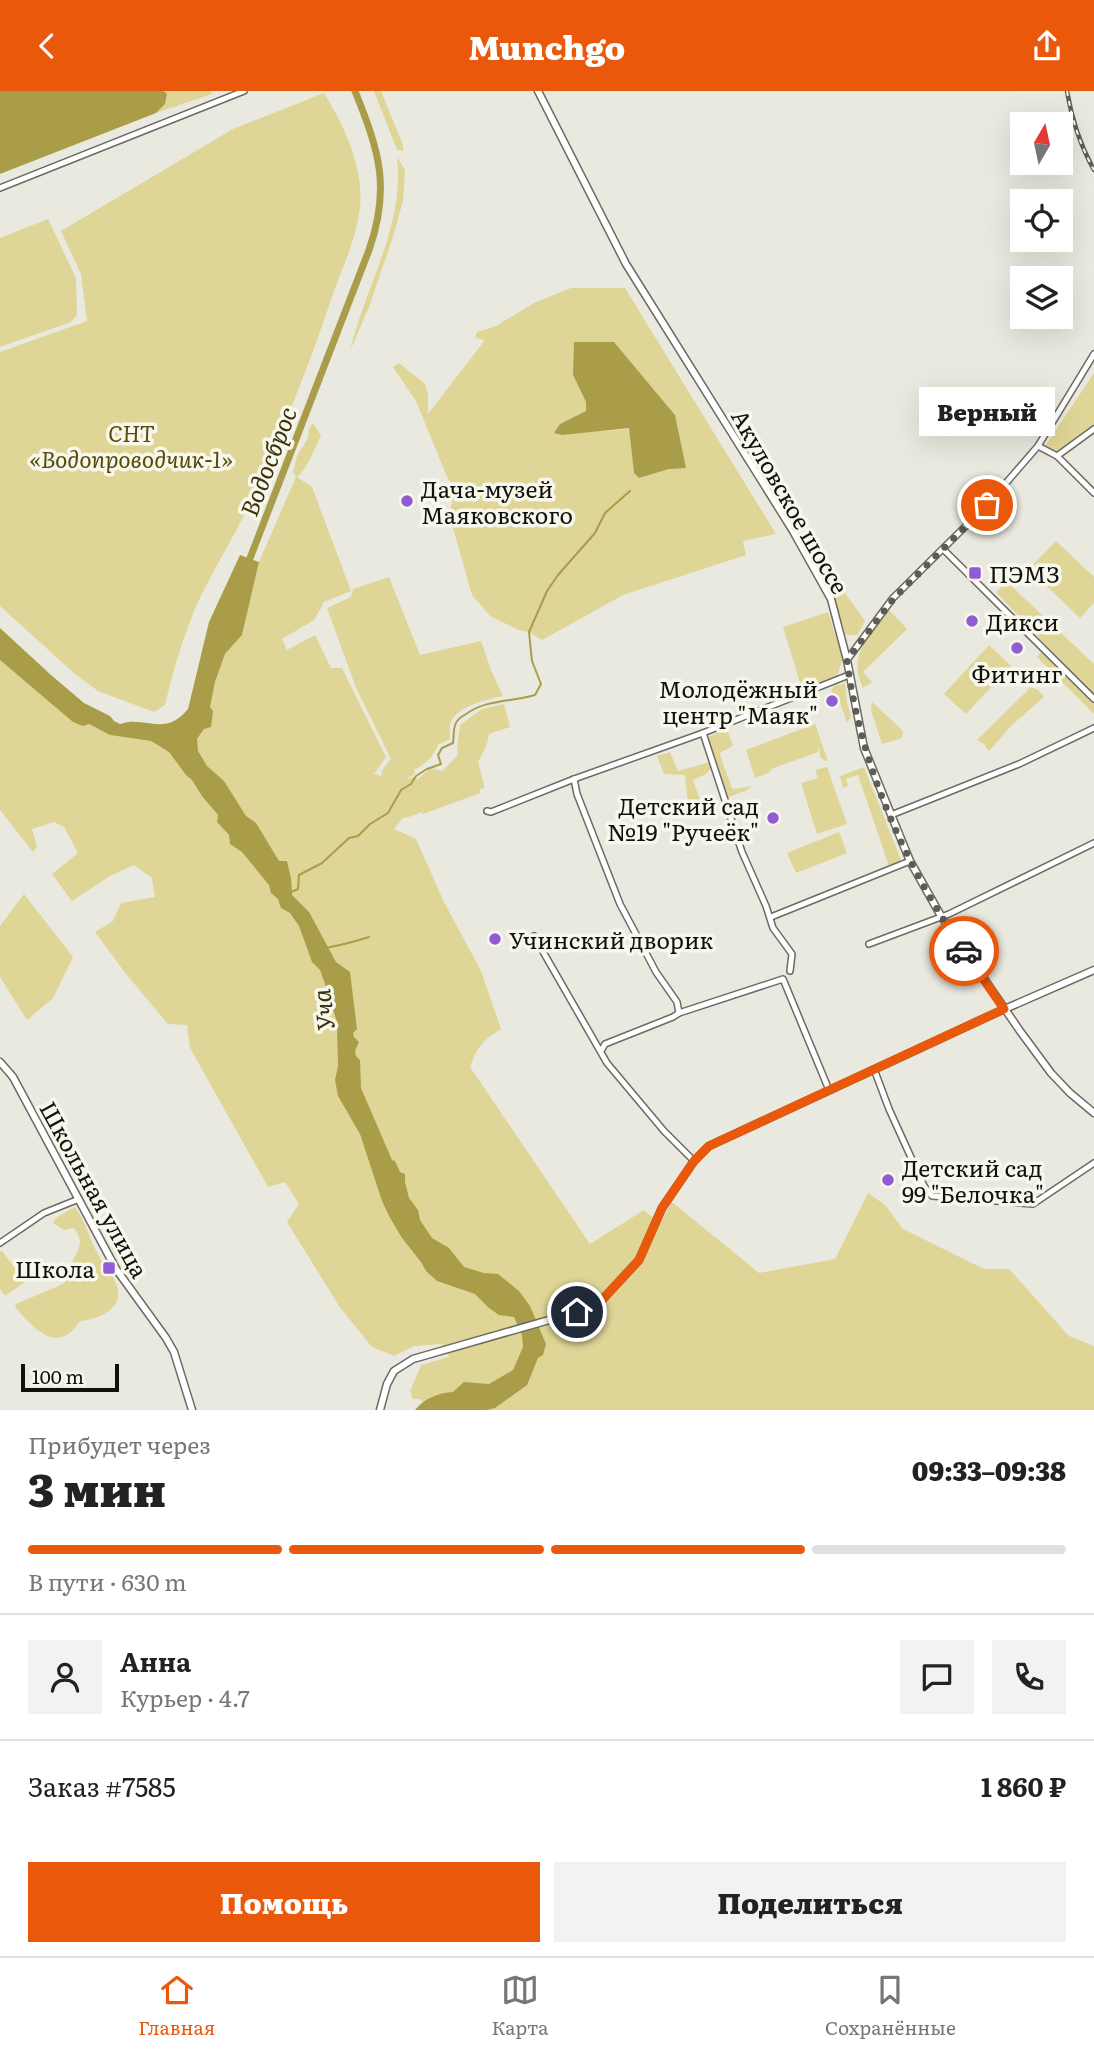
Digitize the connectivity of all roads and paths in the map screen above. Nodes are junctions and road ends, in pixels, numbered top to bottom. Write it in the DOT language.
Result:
graph roads {
  1 [pos="244,91"];
  2 [pos="538,91"];
  3 [pos="0,188"];
  4 [pos="1094,354"];
  5 [pos="1094,429"];
  6 [pos="1038,446"];
  7 [pos="1056,456"];
  8 [pos="1094,493"];
  9 [pos="943,549"];
  10 [pos="847,660"];
  11 [pos="849,675"];
  12 [pos="1094,699"];
  13 [pos="1094,728"];
  14 [pos="703,733"];
  15 [pos="574,779"];
  16 [pos="487,811"];
  17 [pos="891,815"];
  18 [pos="1094,843"];
  19 [pos="910,862"];
  20 [pos="941,916"];
  21 [pos="771,917"];
  22 [pos="534,936"];
  23 [pos="869,944"];
  24 [pos="1094,970"];
  25 [pos="790,971"];
  26 [pos="1004,1009"];
  27 [pos="679,1013"];
  28 [pos="601,1051"];
  29 [pos="0,1062"];
  30 [pos="874,1069"];
  31 [pos="830,1090"];
  32 [pos="1094,1112"];
  33 [pos="694,1161"];
  34 [pos="1094,1163"];
  35 [pos="79,1199"];
  36 [pos="0,1243"];
  37 [pos="192,1410"];
  38 [pos="380,1410"];
  1 -- 3 [label="street"];
  2 -- 10 [label="street, Акуловское шоссе"];
  4 -- 6 [label="street"];
  5 -- 7 [label="street"];
  6 -- 7 [label="street"];
  6 -- 9 [label="street"];
  7 -- 8 [label="street"];
  9 -- 10 [label="street"];
  9 -- 12 [label="street"];
  10 -- 11 [label="street, Акуловское шоссе"];
  11 -- 14 [label="street"];
  11 -- 17 [label="street, Акуловское шоссе"];
  13 -- 17 [label="street"];
  14 -- 15 [label="street"];
  14 -- 21 [label="street"];
  15 -- 16 [label="street"];
  15 -- 27 [label="street"];
  17 -- 19 [label="street, Акуловское шоссе"];
  18 -- 20 [label="street"];
  19 -- 20 [label="street, Акуловское шоссе"];
  19 -- 21 [label="street"];
  20 -- 23 [label="street"];
  20 -- 26 [label="street, Акуловское шоссе"];
  21 -- 25 [label="street"];
  22 -- 28 [label="street"];
  24 -- 26 [label="street"];
  26 -- 30 [label="street"];
  26 -- 32 [label="street, Акуловское шоссе"];
  27 -- 28 [label="street"];
  27 -- 31 [label="street"];
  28 -- 33 [label="street"];
  29 -- 35 [label="street, Школьная улица"];
  30 -- 31 [label="street"];
  30 -- 34 [label="street"];
  31 -- 33 [label="street"];
  33 -- 38 [label="street"];
  35 -- 36 [label="street"];
  35 -- 37 [label="street, Школьная улица"];
}
